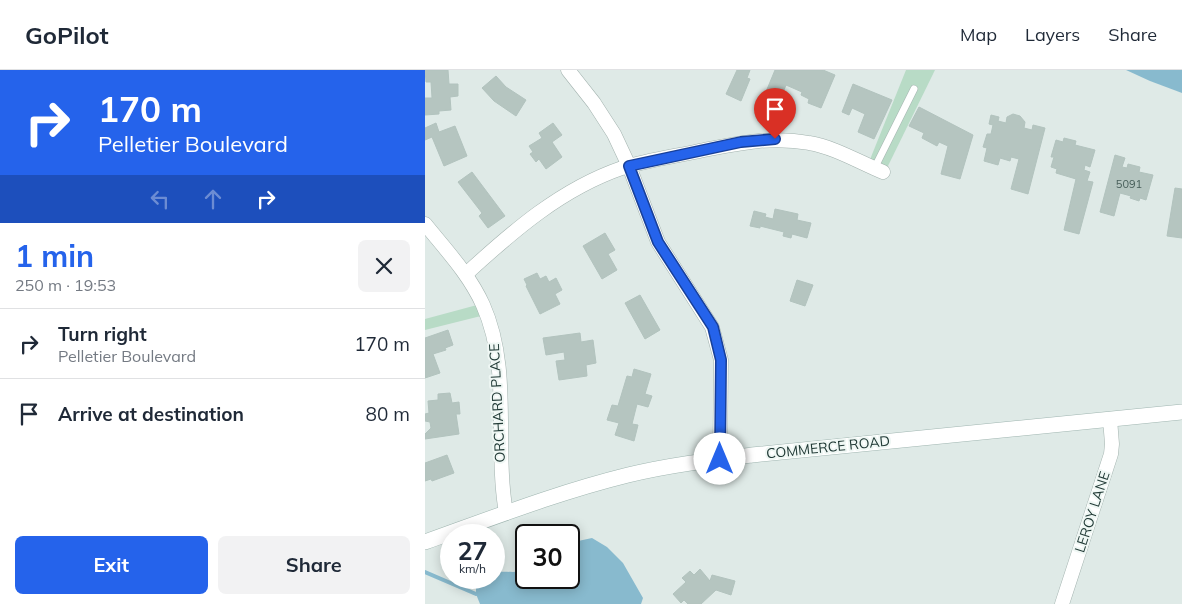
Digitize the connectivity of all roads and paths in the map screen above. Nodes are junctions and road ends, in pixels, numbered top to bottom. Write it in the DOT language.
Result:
graph roads {
  1 [pos="568,70"];
  2 [pos="914,89"];
  3 [pos="629,166"];
  4 [pos="878,170"];
  5 [pos="425,224"];
  6 [pos="466,274"];
  7 [pos="1182,412"];
  8 [pos="1110,419"];
  9 [pos="720,459"];
  10 [pos="506,513"];
  11 [pos="425,542"];
  12 [pos="1062,604"];
  1 -- 3 [label="street"];
  2 -- 4 [label="lane"];
  3 -- 4 [label="street"];
  3 -- 6 [label="street"];
  3 -- 9 [label="street"];
  5 -- 6 [label="street, ORCHARD PLACE"];
  6 -- 10 [label="street, ORCHARD PLACE"];
  7 -- 8 [label="main road, COMMERCE ROAD"];
  8 -- 9 [label="main road, COMMERCE ROAD"];
  8 -- 12 [label="street, LEROY LANE"];
  9 -- 10 [label="main road, COMMERCE ROAD"];
  10 -- 11 [label="main road, COMMERCE ROAD"];
}
